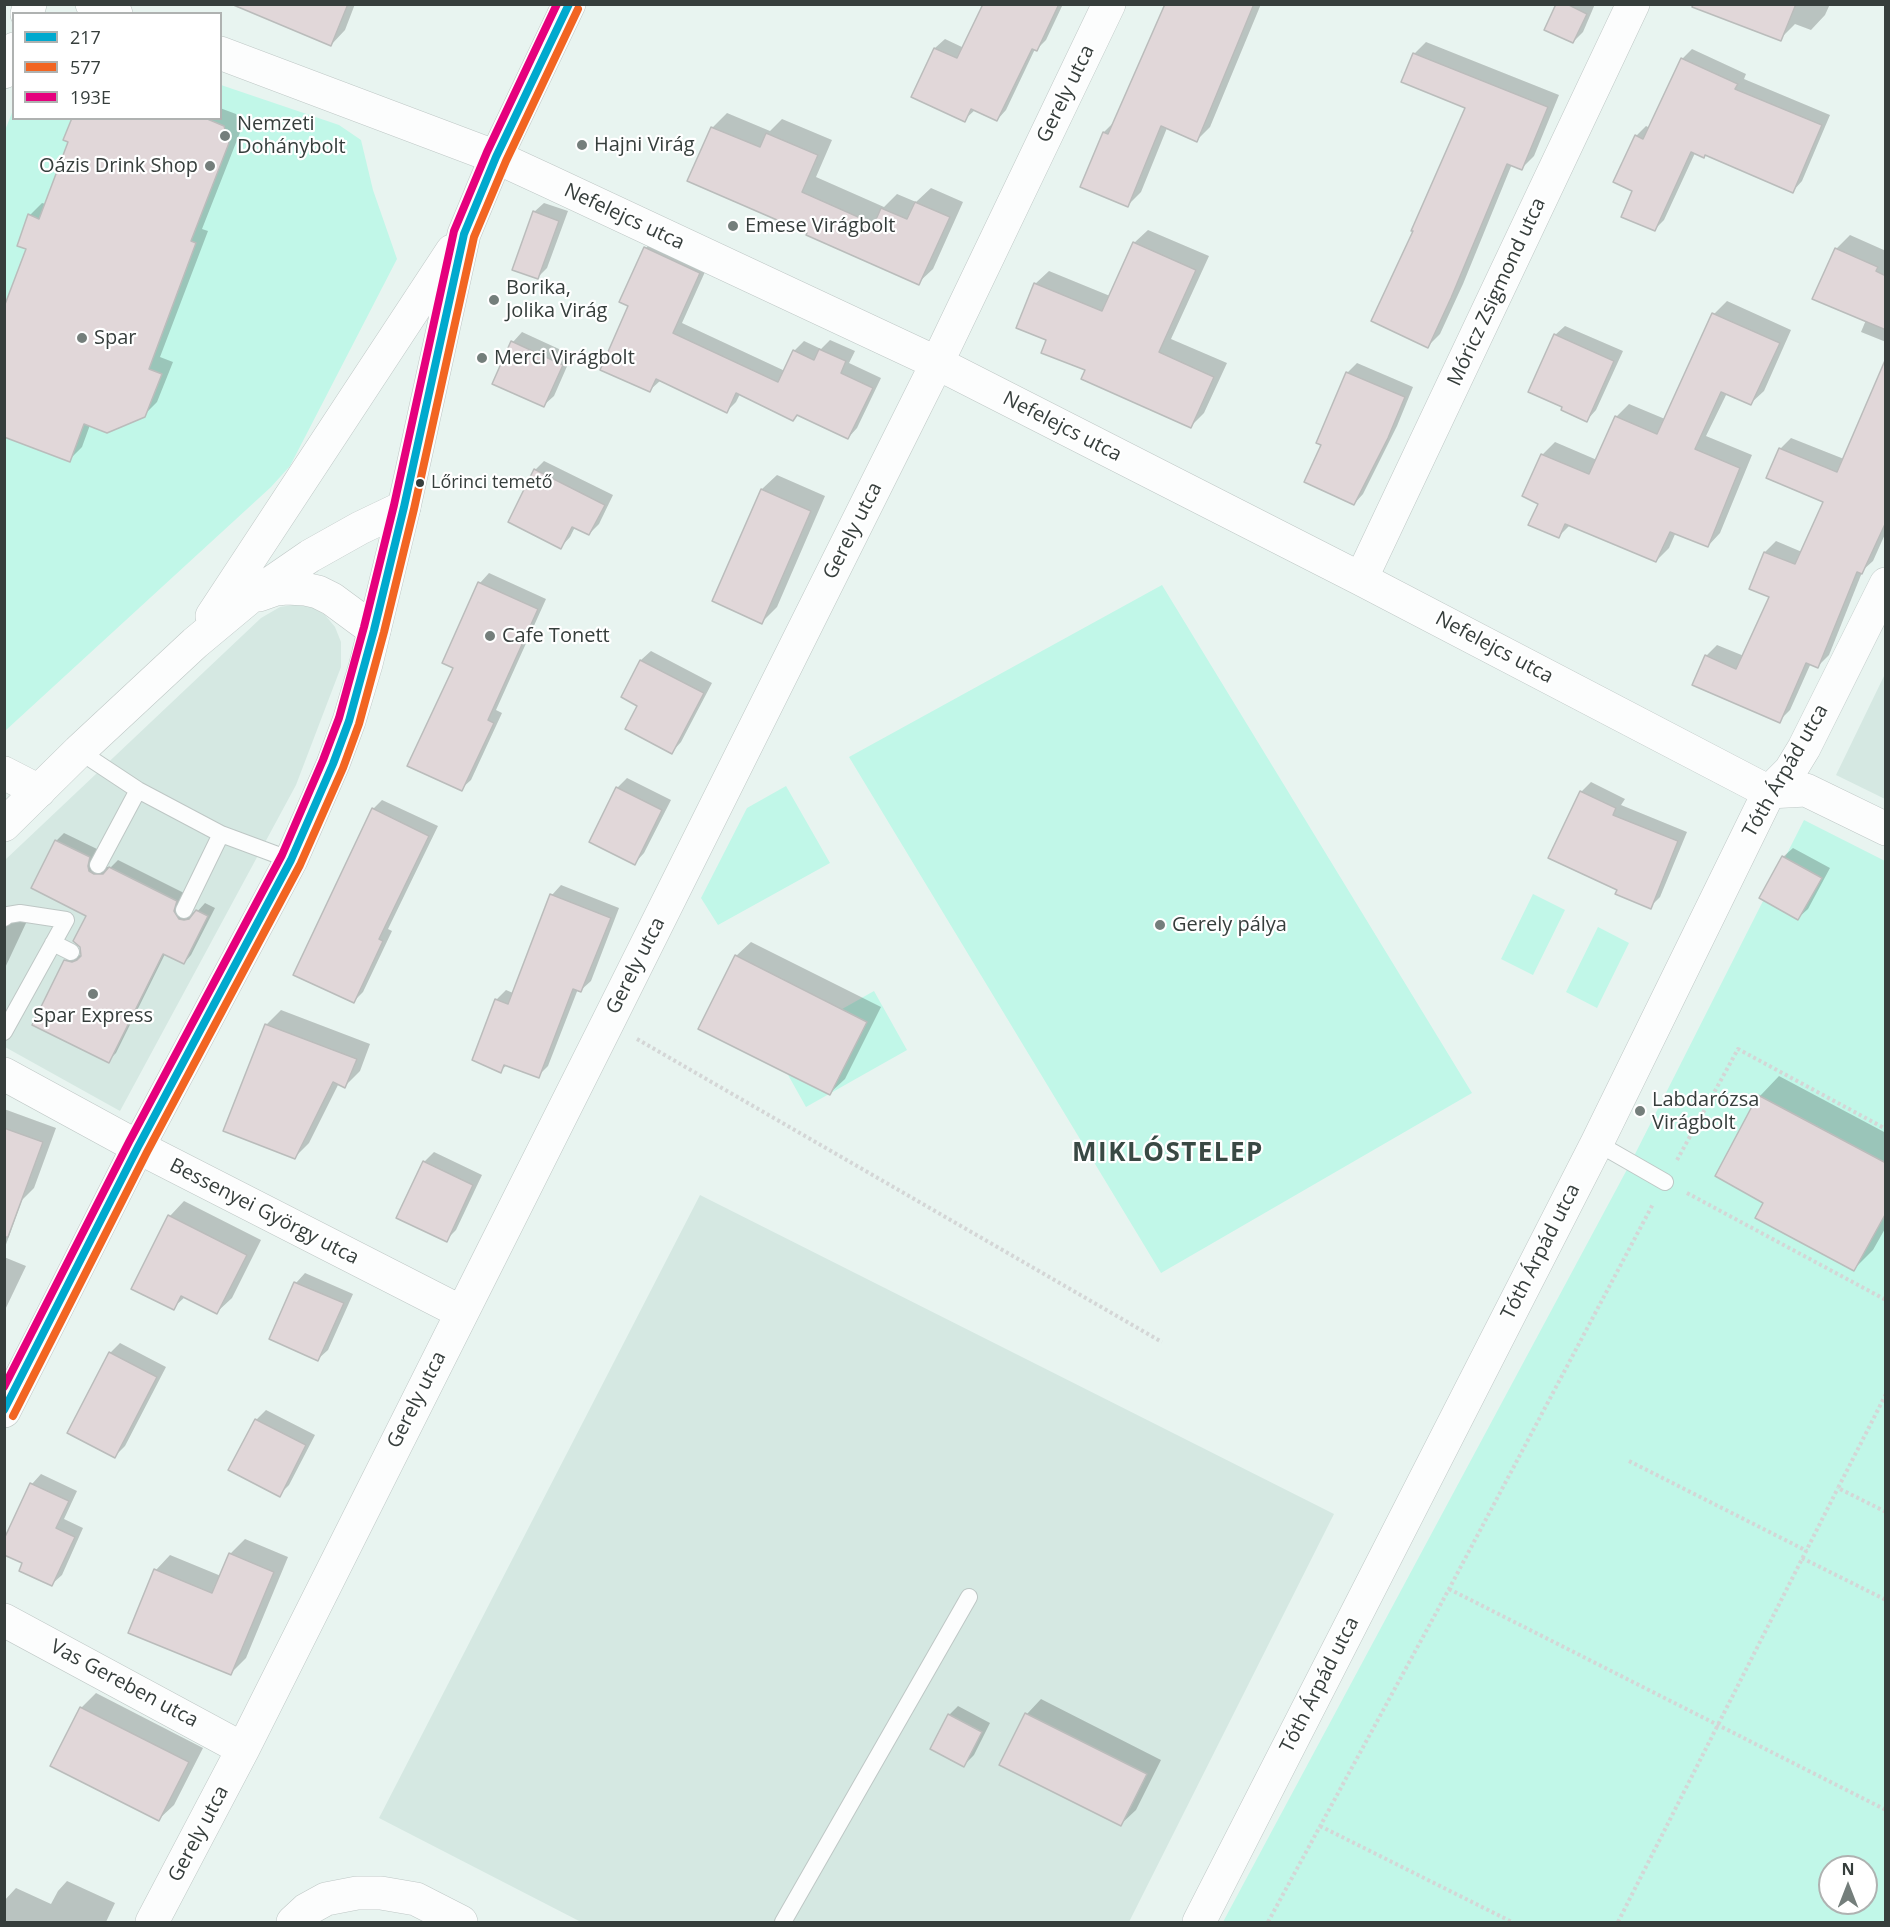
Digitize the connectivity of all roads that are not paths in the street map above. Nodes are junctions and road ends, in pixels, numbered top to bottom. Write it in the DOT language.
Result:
graph roads {
  1 [pos="92,4"];
  2 [pos="569,4"];
  3 [pos="1109,4"];
  4 [pos="1633,4"];
  5 [pos="111,12"];
  6 [pos="12,54"];
  7 [pos="222,54"];
  8 [pos="4,72"];
  9 [pos="496,157"];
  10 [pos="464,234"];
  11 [pos="937,363"];
  12 [pos="404,507"];
  13 [pos="1361,579"];
  14 [pos="249,598"];
  15 [pos="1882,599"];
  16 [pos="374,630"];
  17 [pos="195,643"];
  18 [pos="79,751"];
  19 [pos="4,773"];
  20 [pos="138,790"];
  21 [pos="39,791"];
  22 [pos="1769,792"];
  23 [pos="4,825"];
  24 [pos="1886,829"];
  25 [pos="221,834"];
  26 [pos="291,860"];
  27 [pos="98,865"];
  28 [pos="184,910"];
  29 [pos="4,918"];
  30 [pos="53,943"];
  31 [pos="71,952"];
  32 [pos="4,1032"];
  33 [pos="4,1074"];
  34 [pos="1597,1143"];
  35 [pos="138,1148"];
  36 [pos="1665,1182"];
  37 [pos="461,1312"];
  38 [pos="4,1411"];
  39 [pos="969,1597"];
  40 [pos="4,1620"];
  41 [pos="243,1749"];
  42 [pos="153,1923"];
  43 [pos="293,1923"];
  44 [pos="461,1923"];
  45 [pos="783,1923"];
  46 [pos="1199,1923"];
  1 -- 5 [label="street"];
  2 -- 9 [label="street"];
  3 -- 11 [label="street, Gerely utca"];
  4 -- 13 [label="street, Móricz Zsigmond utca"];
  6 -- 8 [label="street"];
  7 -- 9 [label="street, Nefelejcs utca"];
  9 -- 10 [label="street"];
  9 -- 11 [label="street, Nefelejcs utca"];
  10 -- 12 [label="street"];
  10 -- 17 [label="street"];
  11 -- 13 [label="street, Nefelejcs utca"];
  11 -- 37 [label="street, Gerely utca"];
  12 -- 14 [label="street"];
  12 -- 16 [label="street"];
  13 -- 22 [label="street, Nefelejcs utca"];
  14 -- 16 [label="street"];
  14 -- 17 [label="street"];
  15 -- 22 [label="street, Tóth Árpád utca"];
  16 -- 26 [label="street"];
  17 -- 18 [label="street"];
  18 -- 20 [label="lane"];
  18 -- 21 [label="street"];
  19 -- 21 [label="street"];
  20 -- 25 [label="lane"];
  20 -- 27 [label="lane"];
  21 -- 23 [label="street"];
  22 -- 24 [label="street"];
  22 -- 34 [label="street, Tóth Árpád utca"];
  25 -- 26 [label="lane"];
  25 -- 28 [label="lane"];
  26 -- 35 [label="street"];
  29 -- 30 [label="lane"];
  30 -- 31 [label="lane"];
  30 -- 32 [label="lane"];
  33 -- 35 [label="street, Bessenyei György utca"];
  34 -- 36 [label="lane"];
  34 -- 46 [label="street, Tóth Árpád utca"];
  35 -- 37 [label="street, Bessenyei György utca"];
  35 -- 38 [label="street"];
  37 -- 41 [label="street, Gerely utca"];
  39 -- 45 [label="lane"];
  40 -- 41 [label="street, Vas Gereben utca"];
  41 -- 42 [label="street, Gerely utca"];
  43 -- 44 [label="street"];
}
